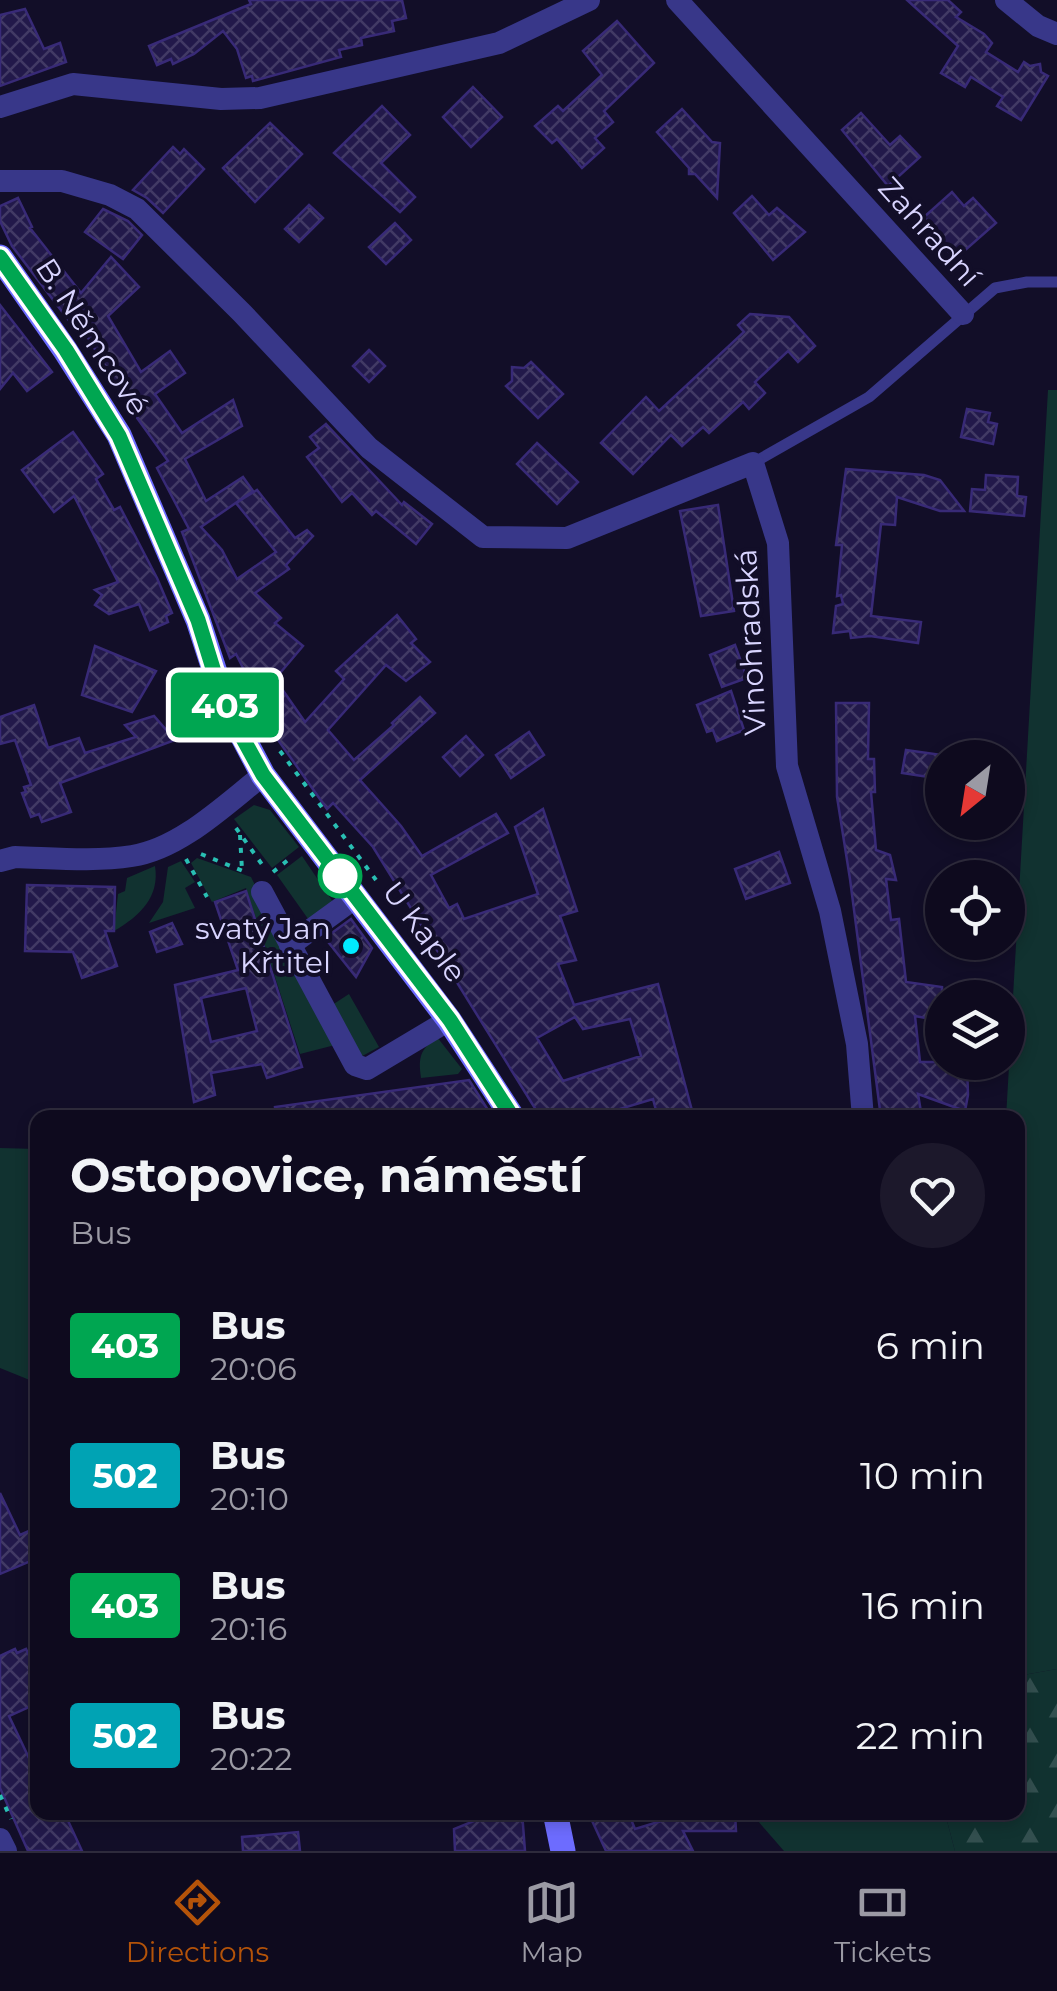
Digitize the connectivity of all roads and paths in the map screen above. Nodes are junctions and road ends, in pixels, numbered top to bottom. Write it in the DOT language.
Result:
graph roads {
  1 [pos="588,0"];
  2 [pos="678,0"];
  3 [pos="1006,0"];
  4 [pos="1057,34"];
  5 [pos="0,106"];
  6 [pos="0,181"];
  7 [pos="0,257"];
  8 [pos="1057,282"];
  9 [pos="963,314"];
  10 [pos="753,463"];
  11 [pos="198,620"];
  12 [pos="278,749"];
  13 [pos="263,775"];
  14 [pos="240,834"];
  15 [pos="181,850"];
  16 [pos="302,850"];
  17 [pos="191,851"];
  18 [pos="255,854"];
  19 [pos="0,861"];
  20 [pos="242,870"];
  21 [pos="385,891"];
  22 [pos="262,892"];
  23 [pos="207,897"];
  24 [pos="345,905"];
  25 [pos="290,944"];
  26 [pos="450,1020"];
  27 [pos="508,1110"];
  28 [pos="863,1110"];
  29 [pos="557,1820"];
  30 [pos="0,1839"];
  31 [pos="6,1851"];
  32 [pos="563,1851"];
  1 -- 5 [label="street"];
  2 -- 9 [label="street, Zahradní"];
  3 -- 4 [label="street"];
  6 -- 10 [label="street"];
  7 -- 11 [label="street, B. Němcové"];
  8 -- 9 [label="lane"];
  9 -- 10 [label="lane, Zahradní"];
  10 -- 28 [label="street, Vinohradská"];
  11 -- 13 [label="street, U Kaple"];
  12 -- 21 [label="path"];
  13 -- 19 [label="street"];
  13 -- 26 [label="street, U Kaple"];
  14 -- 20 [label="path"];
  15 -- 23 [label="path"];
  16 -- 22 [label="path"];
  17 -- 20 [label="path"];
  18 -- 20 [label="path"];
  22 -- 25 [label="street, U Kaple"];
  24 -- 25 [label="street, U Kaple"];
  25 -- 26 [label="street, U Kaple"];
  26 -- 27 [label="street"];
  29 -- 32 [label="street"];
  30 -- 31 [label="street"];
}
